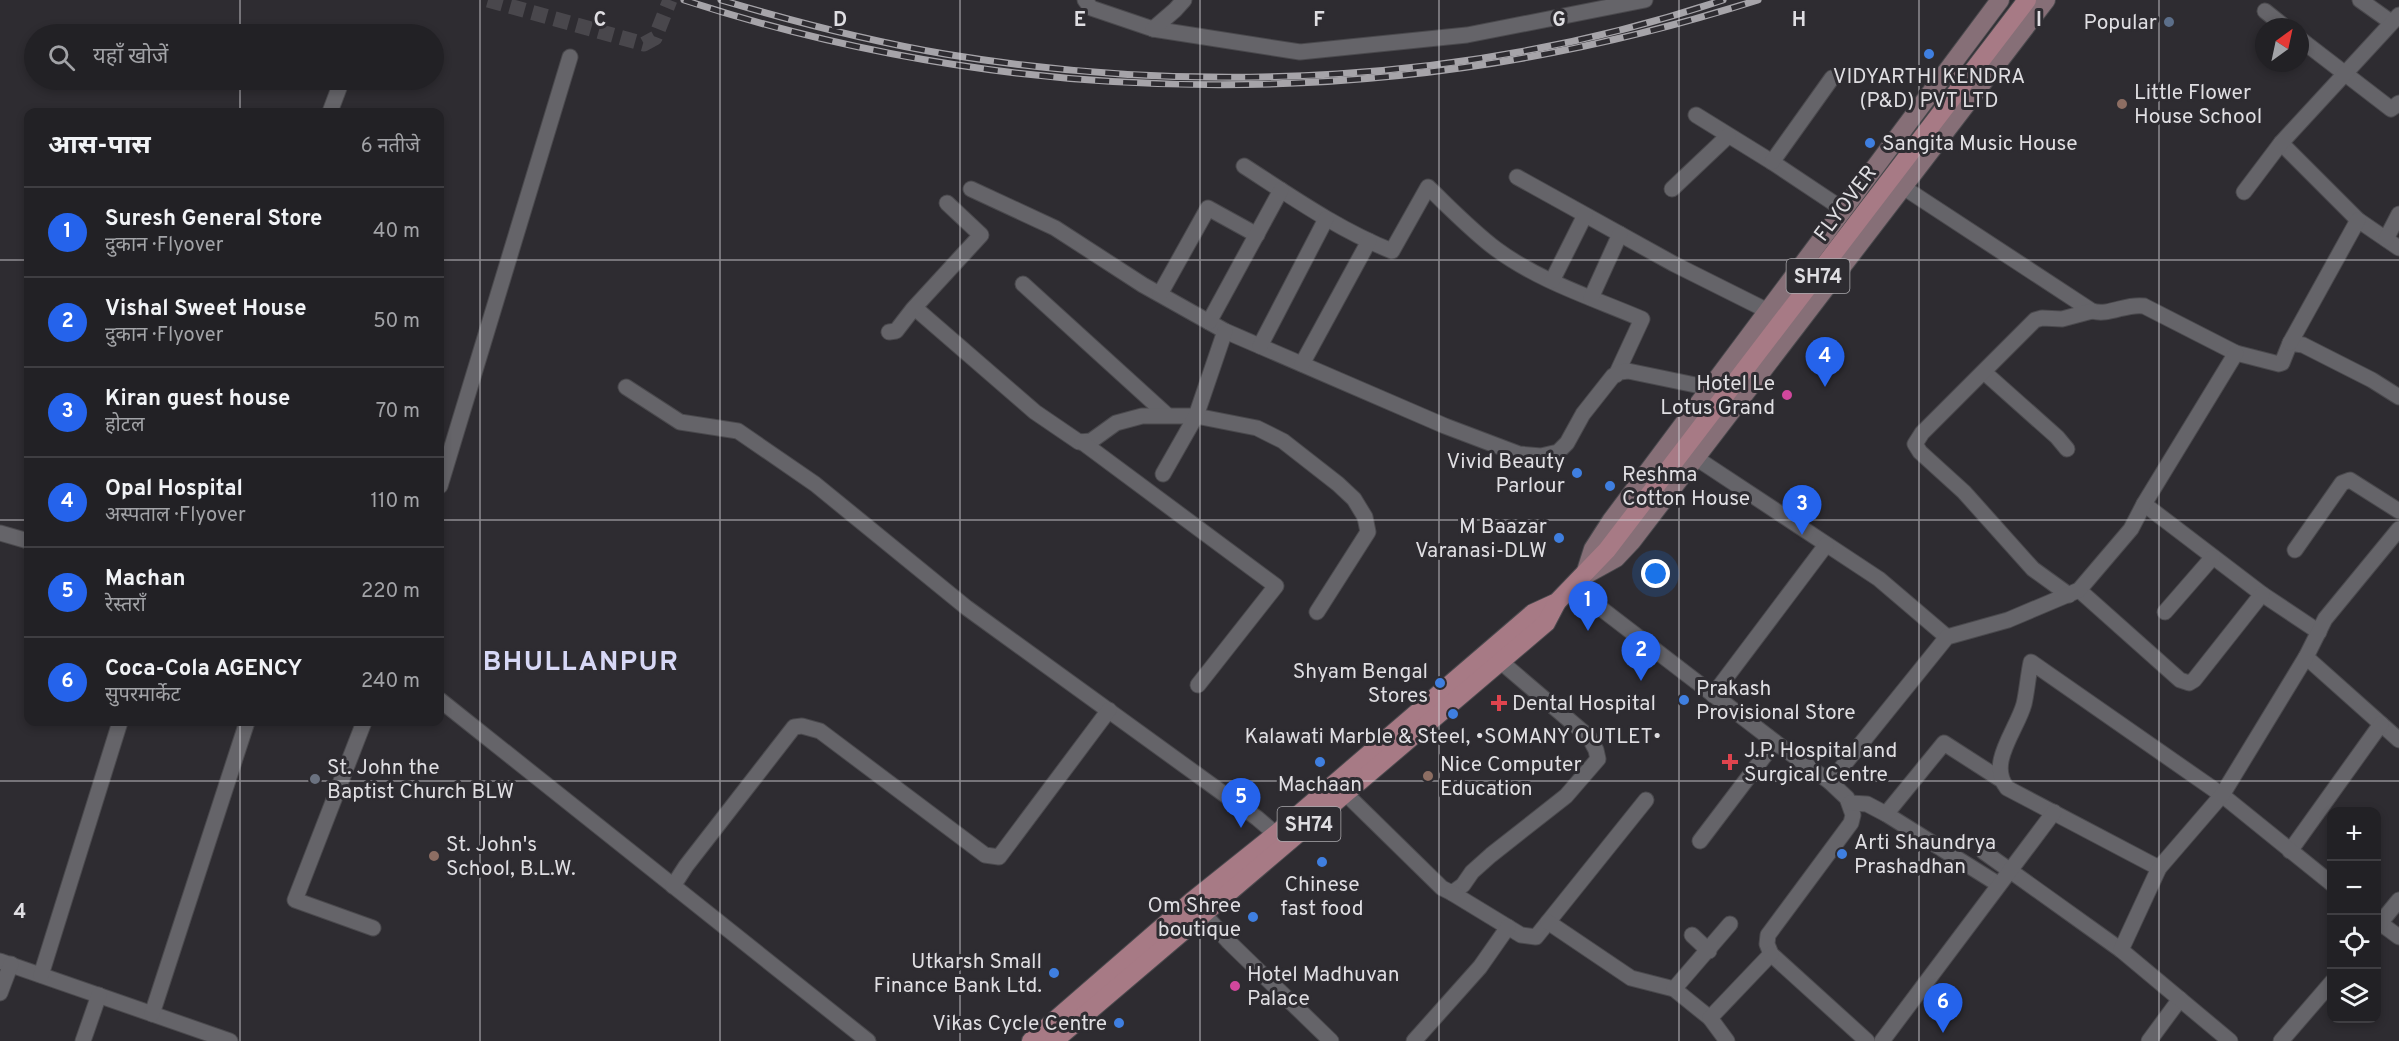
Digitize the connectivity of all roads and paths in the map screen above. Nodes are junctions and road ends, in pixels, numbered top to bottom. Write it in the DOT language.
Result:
graph roads {
  1 [pos="1085,0"];
  2 [pos="1184,0"];
  3 [pos="1646,0"];
  4 [pos="2000,0"];
  5 [pos="2028,0"];
  6 [pos="2046,0"];
  7 [pos="2360,0"];
  8 [pos="2265,11"];
  9 [pos="2274,18"];
  10 [pos="2395,18"];
  11 [pos="1153,29"];
  12 [pos="2309,46"];
  13 [pos="570,57"];
  14 [pos="2346,74"];
  15 [pos="1832,78"];
  16 [pos="338,90"];
  17 [pos="2399,103"];
  18 [pos="332,108"];
  19 [pos="1696,116"];
  20 [pos="1728,136"];
  21 [pos="2281,143"];
  22 [pos="1772,162"];
  23 [pos="1244,166"];
  24 [pos="1517,177"];
  25 [pos="1903,188"];
  26 [pos="971,189"];
  27 [pos="1672,189"];
  28 [pos="1281,190"];
  29 [pos="2244,192"];
  30 [pos="947,203"];
  31 [pos="1844,210"];
  32 [pos="2399,214"];
  33 [pos="1585,215"];
  34 [pos="1326,219"];
  35 [pos="2358,220"];
  36 [pos="1620,234"];
  37 [pos="1257,235"];
  38 [pos="2386,239"];
  39 [pos="1369,242"];
  40 [pos="2399,248"];
  41 [pos="1552,281"];
  42 [pos="1023,284"];
  43 [pos="1160,294"];
  44 [pos="1591,298"];
  45 [pos="915,308"];
  46 [pos="1768,311"];
  47 [pos="2092,311"];
  48 [pos="1209,322"];
  49 [pos="1225,331"];
  50 [pos="889,332"];
  51 [pos="2290,343"];
  52 [pos="1260,346"];
  53 [pos="2236,353"];
  54 [pos="1302,364"];
  55 [pos="1984,372"];
  56 [pos="1616,375"];
  57 [pos="626,387"];
  58 [pos="1710,388"];
  59 [pos="2399,397"];
  60 [pos="1167,415"];
  61 [pos="1196,416"];
  62 [pos="1082,442"];
  63 [pos="2067,449"];
  64 [pos="1696,458"];
  65 [pos="444,473"];
  66 [pos="1163,474"];
  67 [pos="2144,504"];
  68 [pos="2399,511"];
  69 [pos="2399,530"];
  70 [pos="0,533"];
  71 [pos="24,540"];
  72 [pos="1826,545"];
  73 [pos="2295,550"];
  74 [pos="2212,558"];
  75 [pos="1579,581"];
  76 [pos="2074,592"];
  77 [pos="2262,594"];
  78 [pos="1557,602"];
  79 [pos="1317,612"];
  80 [pos="2165,612"];
  81 [pos="2319,632"];
  82 [pos="1947,637"];
  83 [pos="2306,657"];
  84 [pos="1500,661"];
  85 [pos="1198,686"];
  86 [pos="1713,695"];
  87 [pos="444,703"];
  88 [pos="1109,710"];
  89 [pos="2381,724"];
  90 [pos="119,726"];
  91 [pos="246,726"];
  92 [pos="362,726"];
  93 [pos="2399,740"];
  94 [pos="1775,742"];
  95 [pos="2000,779"];
  96 [pos="1830,782"];
  97 [pos="1345,793"];
  98 [pos="2222,795"];
  99 [pos="1646,800"];
  100 [pos="1850,803"];
  101 [pos="2054,812"];
  102 [pos="1886,814"];
  103 [pos="1282,838"];
  104 [pos="1700,841"];
  105 [pos="2290,850"];
  106 [pos="1984,852"];
  107 [pos="2159,868"];
  108 [pos="2009,870"];
  109 [pos="2327,881"];
  110 [pos="1998,884"];
  111 [pos="673,885"];
  112 [pos="1452,892"];
  113 [pos="2399,900"];
  114 [pos="1203,913"];
  115 [pos="2381,921"];
  116 [pos="1548,922"];
  117 [pos="1730,924"];
  118 [pos="2381,926"];
  119 [pos="1508,927"];
  120 [pos="373,928"];
  121 [pos="1692,935"];
  122 [pos="2399,937"];
  123 [pos="2121,950"];
  124 [pos="1709,951"];
  125 [pos="1771,954"];
  126 [pos="5,963"];
  127 [pos="41,975"];
  128 [pos="2327,987"];
  129 [pos="1674,989"];
  130 [pos="0,993"];
  131 [pos="99,995"];
  132 [pos="2180,999"];
  133 [pos="152,1014"];
  134 [pos="1710,1018"];
  135 [pos="1059,1035"];
  136 [pos="83,1041"];
  137 [pos="230,1041"];
  138 [pos="868,1041"];
  139 [pos="1031,1041"];
  140 [pos="1331,1041"];
  141 [pos="1414,1041"];
  142 [pos="1727,1041"];
  143 [pos="1867,1041"];
  144 [pos="1882,1041"];
  145 [pos="2149,1041"];
  146 [pos="2230,1041"];
  147 [pos="2281,1041"];
  1 -- 11 [label="street"];
  2 -- 11 [label="street"];
  3 -- 11 [label="street"];
  4 -- 31 [label="street"];
  5 -- 75 [label="main road, FLYOVER / SH74"];
  6 -- 25 [label="street"];
  7 -- 10 [label="street"];
  8 -- 9 [label="street"];
  10 -- 14 [label="street"];
  12 -- 14 [label="street"];
  13 -- 65 [label="street"];
  14 -- 17 [label="street"];
  14 -- 21 [label="street"];
  15 -- 22 [label="street"];
  16 -- 18 [label="street"];
  19 -- 20 [label="street"];
  20 -- 22 [label="street"];
  20 -- 27 [label="street"];
  21 -- 29 [label="street"];
  21 -- 35 [label="street"];
  22 -- 31 [label="street"];
  23 -- 28 [label="street"];
  24 -- 33 [label="street"];
  25 -- 47 [label="street"];
  25 -- 64 [label="street"];
  26 -- 43 [label="street"];
  28 -- 34 [label="street"];
  28 -- 37 [label="street"];
  30 -- 45 [label="street"];
  31 -- 46 [label="street"];
  32 -- 38 [label="street"];
  33 -- 36 [label="street"];
  33 -- 41 [label="street"];
  34 -- 39 [label="street"];
  34 -- 52 [label="street"];
  35 -- 38 [label="street"];
  35 -- 51 [label="street"];
  36 -- 44 [label="street"];
  36 -- 46 [label="street"];
  37 -- 43 [label="street"];
  37 -- 48 [label="street"];
  38 -- 40 [label="street"];
  39 -- 41 [label="street"];
  39 -- 54 [label="street"];
  41 -- 44 [label="street"];
  42 -- 60 [label="street"];
  43 -- 48 [label="street"];
  44 -- 56 [label="street"];
  45 -- 50 [label="street"];
  45 -- 62 [label="street"];
  46 -- 58 [label="street"];
  47 -- 53 [label="street"];
  47 -- 55 [label="street"];
  48 -- 49 [label="street"];
  49 -- 52 [label="street"];
  49 -- 61 [label="street"];
  51 -- 53 [label="street"];
  51 -- 59 [label="street"];
  52 -- 54 [label="street"];
  53 -- 67 [label="street"];
  54 -- 56 [label="street"];
  55 -- 63 [label="street"];
  55 -- 76 [label="street"];
  56 -- 58 [label="street"];
  57 -- 88 [label="street"];
  58 -- 75 [label="street"];
  60 -- 61 [label="street"];
  60 -- 62 [label="street"];
  61 -- 66 [label="street"];
  61 -- 79 [label="street"];
  62 -- 85 [label="street"];
  64 -- 72 [label="street"];
  64 -- 75 [label="street"];
  67 -- 74 [label="street"];
  67 -- 76 [label="street"];
  68 -- 73 [label="street"];
  69 -- 81 [label="street"];
  70 -- 71 [label="street"];
  72 -- 82 [label="street"];
  72 -- 86 [label="street"];
  74 -- 77 [label="street"];
  74 -- 80 [label="street"];
  75 -- 78 [label="main road, SH74"];
  75 -- 86 [label="street"];
  76 -- 77 [label="street"];
  76 -- 82 [label="street"];
  77 -- 81 [label="street"];
  78 -- 84 [label="main road, SH74"];
  78 -- 103 [label="main road, SH74"];
  81 -- 83 [label="street"];
  82 -- 96 [label="street"];
  83 -- 89 [label="street"];
  83 -- 98 [label="street"];
  84 -- 97 [label="main road, SH74"];
  84 -- 112 [label="street"];
  86 -- 94 [label="street"];
  87 -- 111 [label="street"];
  88 -- 103 [label="street"];
  88 -- 111 [label="street"];
  89 -- 93 [label="street"];
  89 -- 105 [label="street"];
  90 -- 127 [label="street"];
  91 -- 133 [label="street"];
  92 -- 120 [label="street"];
  94 -- 96 [label="street"];
  94 -- 104 [label="street"];
  95 -- 98 [label="street"];
  95 -- 101 [label="street"];
  95 -- 102 [label="street"];
  96 -- 100 [label="street"];
  97 -- 103 [label="main road, SH74"];
  97 -- 112 [label="street"];
  98 -- 105 [label="street"];
  98 -- 107 [label="street"];
  99 -- 116 [label="street"];
  100 -- 102 [label="street"];
  100 -- 125 [label="street"];
  101 -- 107 [label="street"];
  101 -- 108 [label="street"];
  102 -- 110 [label="street"];
  103 -- 114 [label="main road, SH74"];
  103 -- 135 [label="main road, SH74"];
  105 -- 109 [label="street"];
  106 -- 108 [label="street"];
  107 -- 123 [label="street"];
  108 -- 110 [label="street"];
  108 -- 123 [label="street"];
  110 -- 144 [label="street"];
  111 -- 138 [label="street"];
  112 -- 119 [label="street"];
  113 -- 115 [label="street"];
  114 -- 135 [label="main road, SH74"];
  114 -- 140 [label="street"];
  116 -- 119 [label="street"];
  116 -- 129 [label="street"];
  117 -- 124 [label="street"];
  118 -- 122 [label="street"];
  119 -- 141 [label="street"];
  121 -- 124 [label="street"];
  123 -- 132 [label="street"];
  124 -- 129 [label="street"];
  125 -- 134 [label="street"];
  125 -- 143 [label="street"];
  126 -- 127 [label="street"];
  126 -- 130 [label="street"];
  127 -- 131 [label="street"];
  128 -- 147 [label="street"];
  129 -- 134 [label="street"];
  131 -- 133 [label="street"];
  131 -- 136 [label="street"];
  132 -- 145 [label="street"];
  132 -- 146 [label="street"];
  133 -- 137 [label="street"];
  134 -- 142 [label="street"];
  135 -- 139 [label="main road, SH74"];
}
